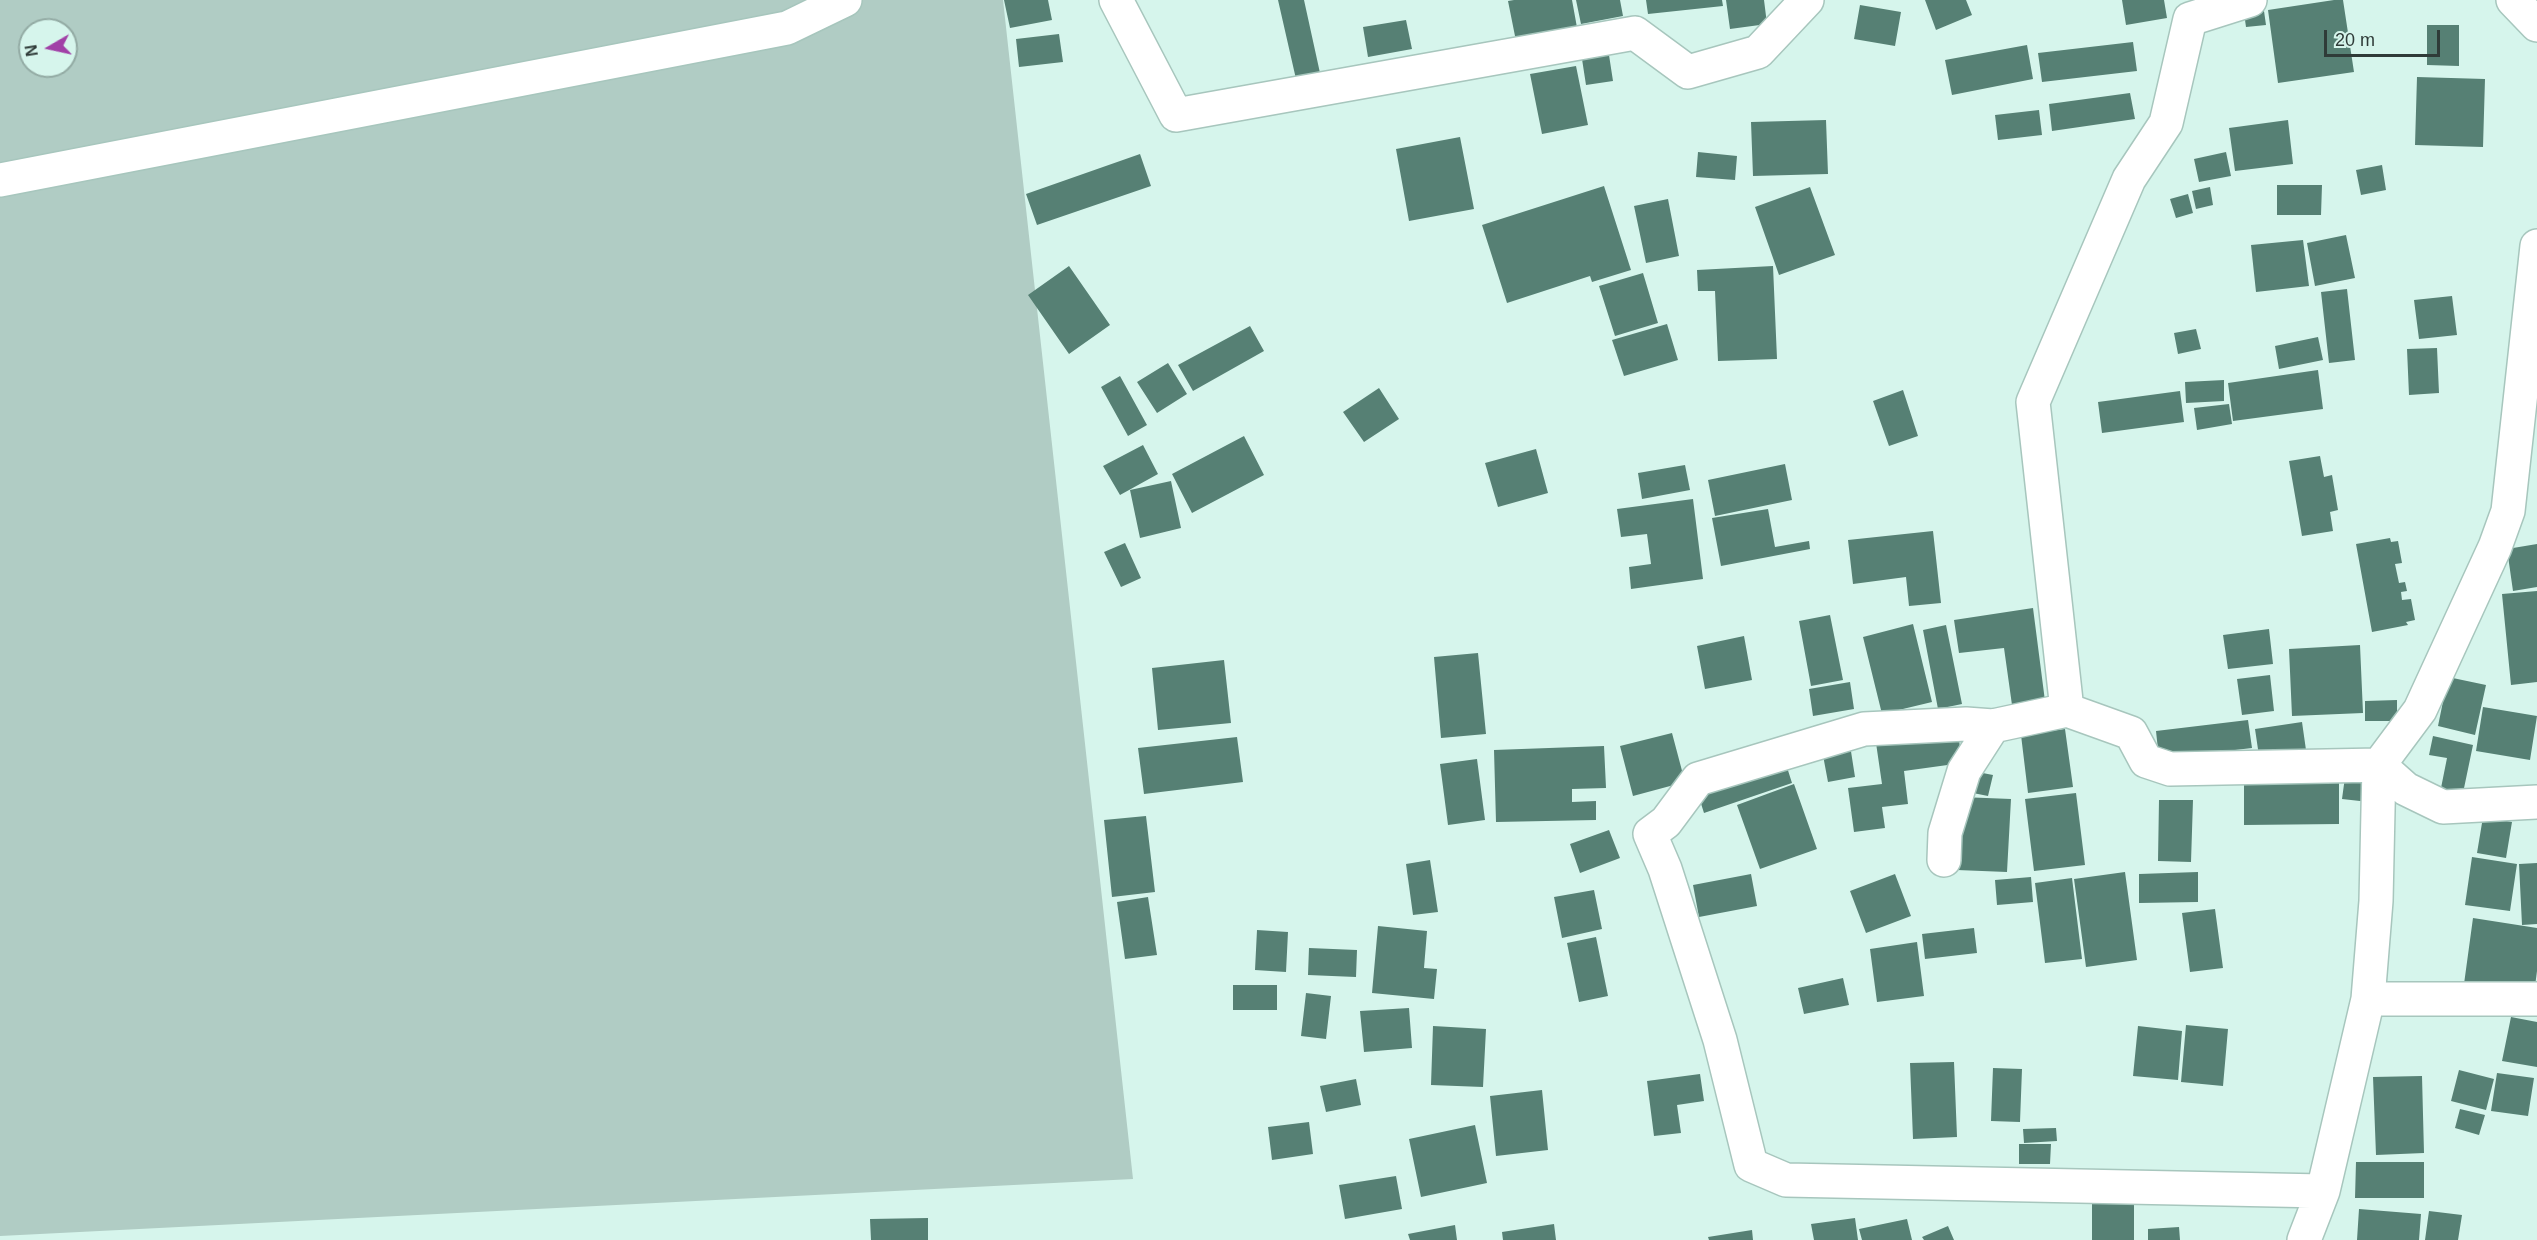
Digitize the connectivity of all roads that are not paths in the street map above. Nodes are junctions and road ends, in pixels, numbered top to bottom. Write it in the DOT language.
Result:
graph roads {
  1 [pos="845,0"];
  2 [pos="1116,0"];
  3 [pos="1808,0"];
  4 [pos="2250,0"];
  5 [pos="2513,0"];
  6 [pos="2537,25"];
  7 [pos="0,180"];
  8 [pos="2537,246"];
  9 [pos="2067,710"];
  10 [pos="1993,726"];
  11 [pos="2379,765"];
  12 [pos="2537,802"];
  13 [pos="1944,860"];
  14 [pos="2368,999"];
  15 [pos="2537,999"];
  16 [pos="2323,1191"];
  17 [pos="2304,1240"];
  1 -- 7 [label="street"];
  2 -- 3 [label="street"];
  4 -- 9 [label="street"];
  5 -- 6 [label="street"];
  8 -- 11 [label="street"];
  9 -- 10 [label="street"];
  9 -- 11 [label="street"];
  10 -- 13 [label="street"];
  10 -- 16 [label="street"];
  11 -- 12 [label="street"];
  11 -- 14 [label="street"];
  14 -- 15 [label="street"];
  14 -- 16 [label="street"];
  16 -- 17 [label="street"];
}
